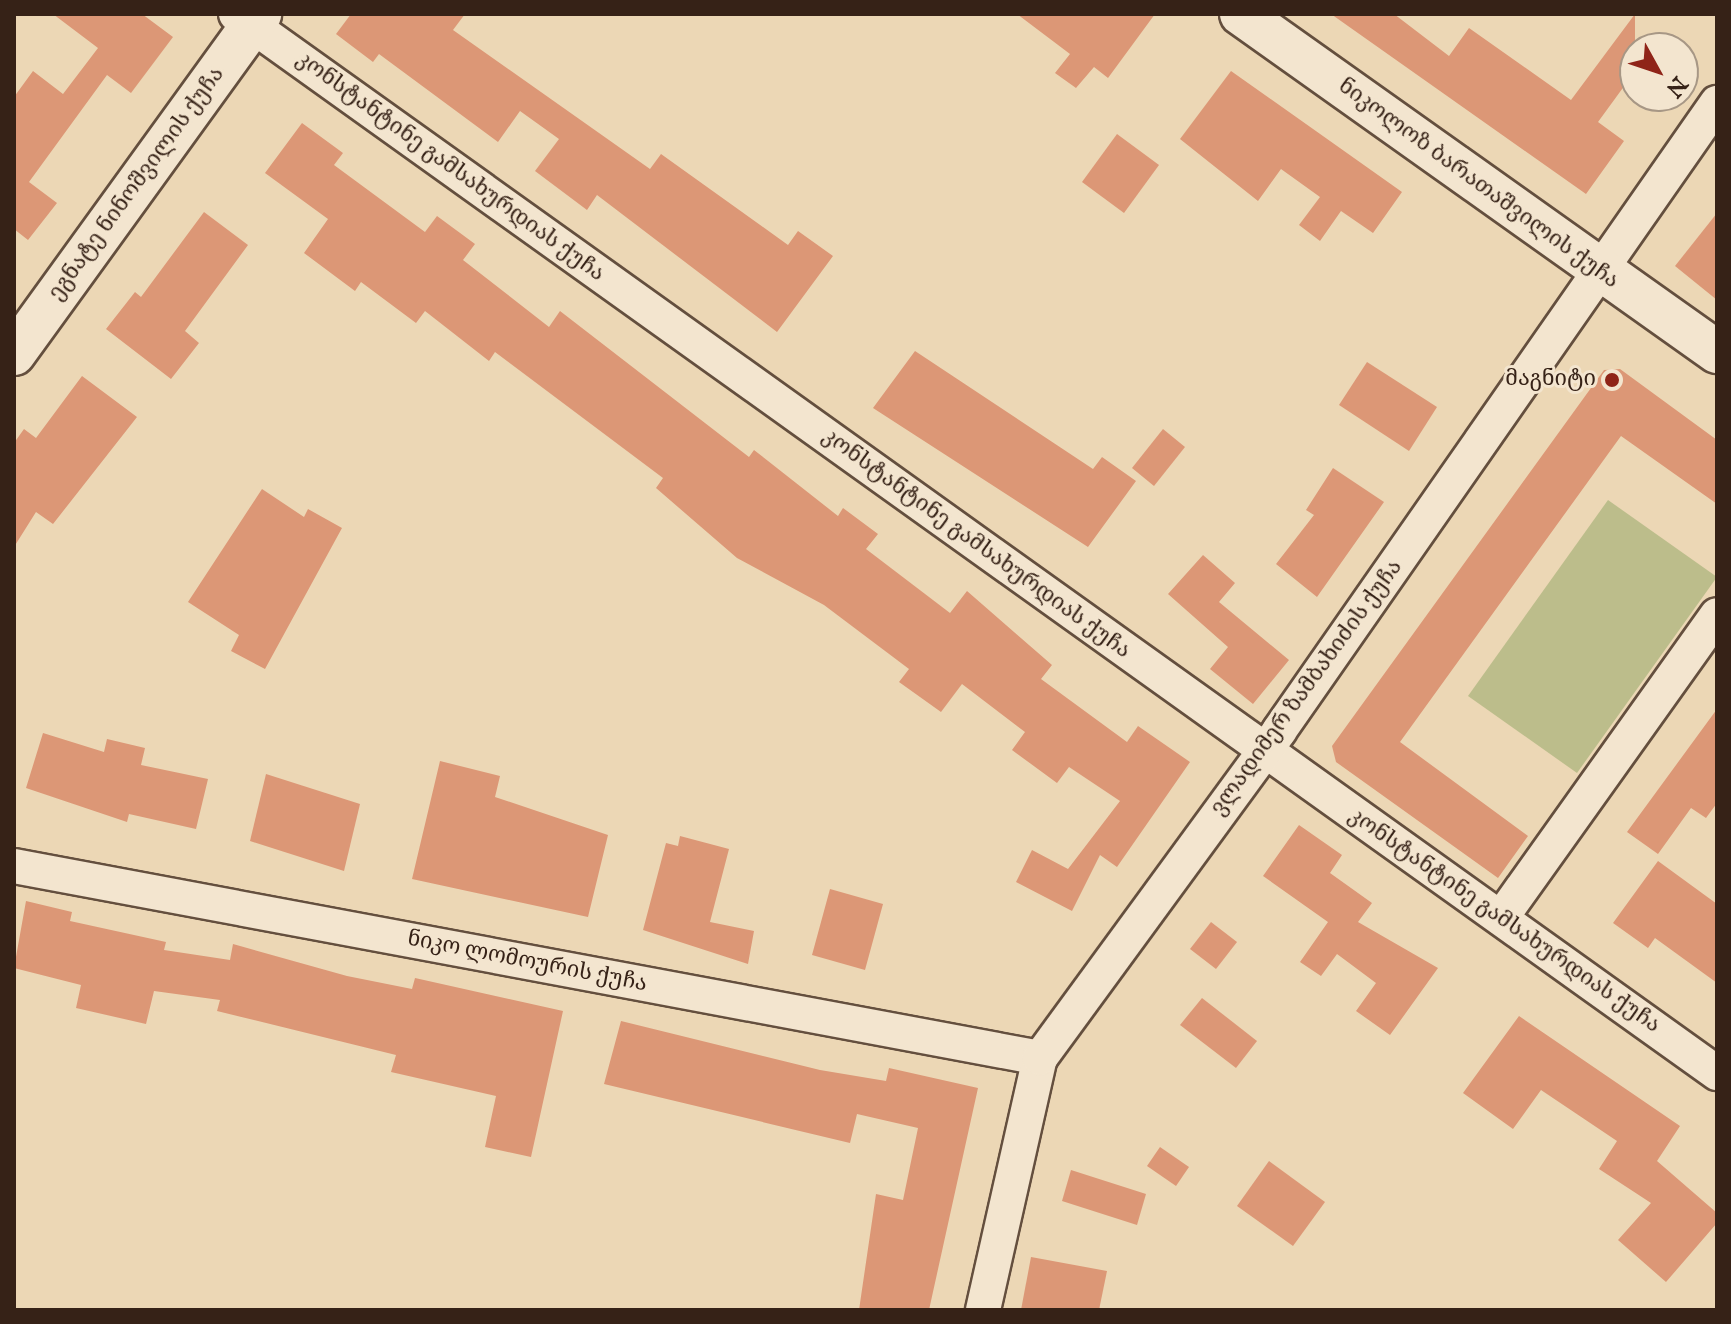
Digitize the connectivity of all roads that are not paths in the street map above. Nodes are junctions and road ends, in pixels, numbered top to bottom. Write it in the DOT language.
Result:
graph roads {
  1 [pos="1241,14"];
  2 [pos="250,18"];
  3 [pos="1717,103"];
  4 [pos="1602,272"];
  5 [pos="1717,352"];
  6 [pos="14,354"];
  7 [pos="1717,615"];
  8 [pos="1264,750"];
  9 [pos="14,866"];
  10 [pos="1501,918"];
  11 [pos="1040,1058"];
  12 [pos="1717,1073"];
  13 [pos="983,1310"];
  1 -- 4 [label="street, ნიკოლოზ ბარათაშვილის ქუჩა"];
  2 -- 6 [label="street, ეგნატე ნინოშვილის ქუჩა"];
  2 -- 8 [label="street, კონსტანტინე გამსახურდიას ქუჩა"];
  3 -- 4 [label="street, ვლადიმერ ზამბახიძის ქუჩა"];
  4 -- 5 [label="street, ნიკოლოზ ბარათაშვილის ქუჩა"];
  4 -- 8 [label="street, ვლადიმერ ზამბახიძის ქუჩა"];
  7 -- 10 [label="street"];
  8 -- 10 [label="street, კონსტანტინე გამსახურდიას ქუჩა"];
  8 -- 11 [label="street, ვლადიმერ ზამბახიძის ქუჩა"];
  9 -- 11 [label="street, ნიკო ლომოურის ქუჩა"];
  10 -- 12 [label="street, კონსტანტინე გამსახურდიას ქუჩა"];
  11 -- 13 [label="street, ვლადიმერ ზამბახიძის ქუჩა"];
}
